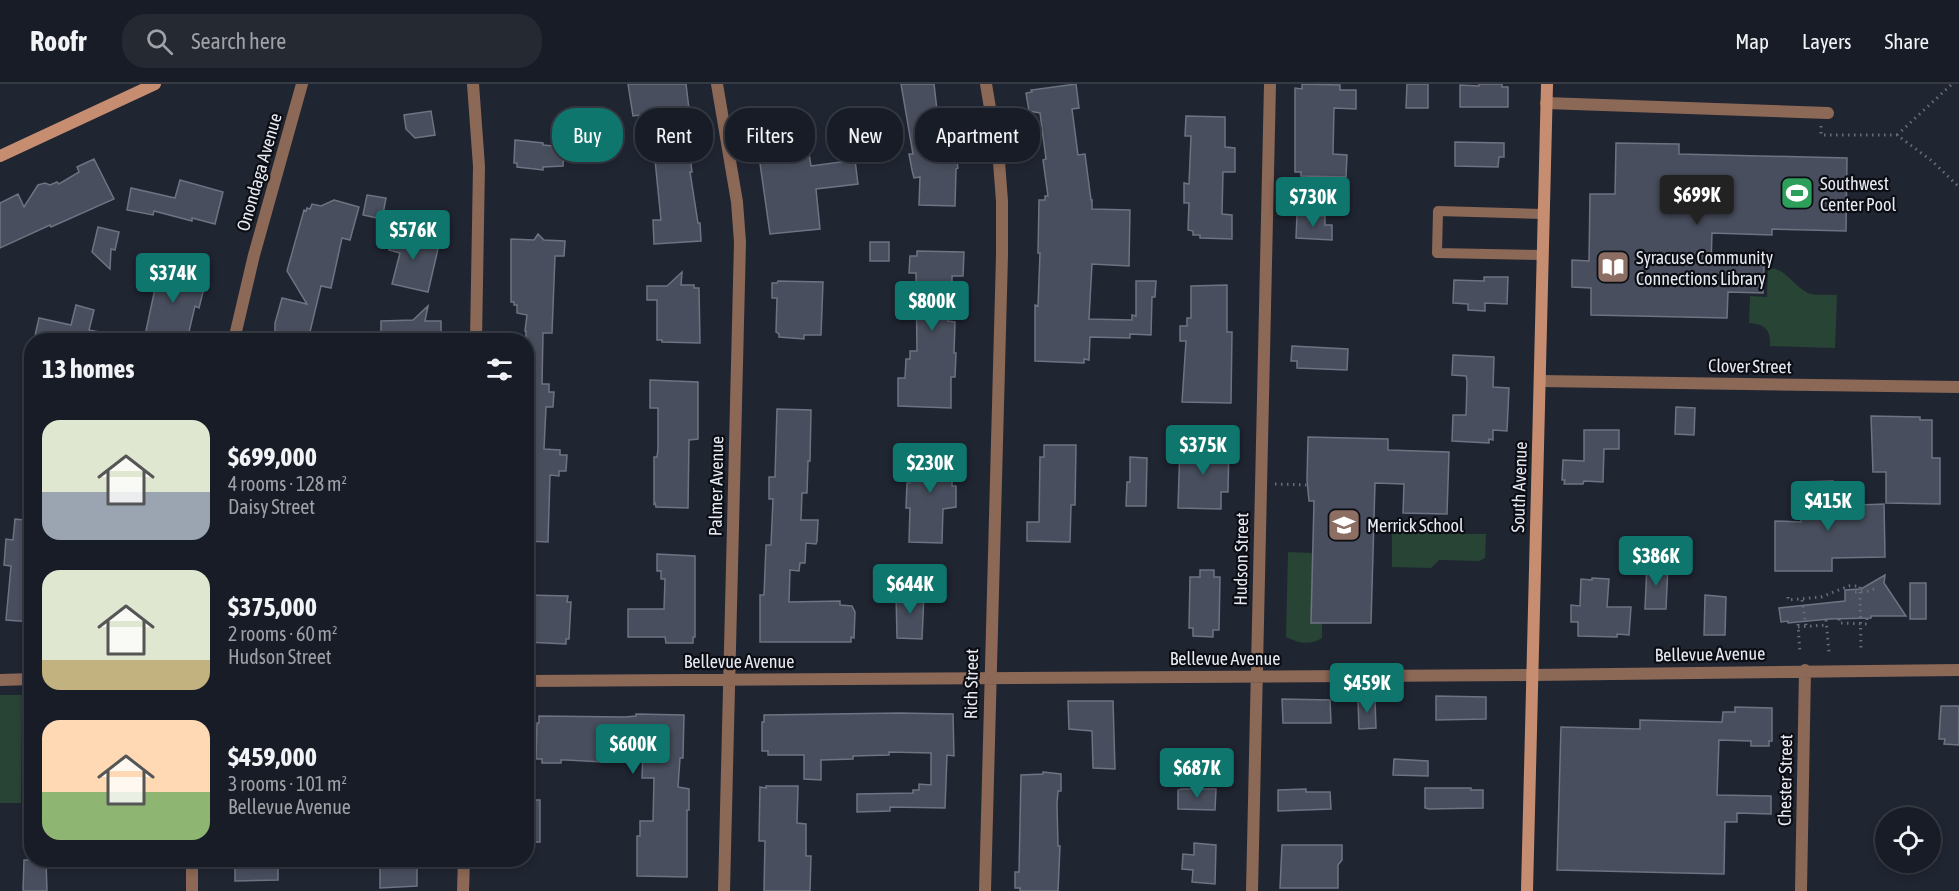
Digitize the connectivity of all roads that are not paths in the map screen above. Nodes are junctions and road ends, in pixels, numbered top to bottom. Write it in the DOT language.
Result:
graph roads {
  1 [pos="155,84"];
  2 [pos="302,84"];
  3 [pos="473,84"];
  4 [pos="717,84"];
  5 [pos="986,84"];
  6 [pos="1270,84"];
  7 [pos="1547,84"];
  8 [pos="1546,103"];
  9 [pos="1824,113"];
  10 [pos="1,154"];
  11 [pos="1543,214"];
  12 [pos="1543,255"];
  13 [pos="236,333"];
  14 [pos="476,333"];
  15 [pos="1540,381"];
  16 [pos="1959,387"];
  17 [pos="1805,670"];
  18 [pos="1959,670"];
  19 [pos="1532,675"];
  20 [pos="1257,676"];
  21 [pos="989,677"];
  22 [pos="24,679"];
  23 [pos="729,679"];
  24 [pos="0,680"];
  25 [pos="534,681"];
  26 [pos="192,867"];
  27 [pos="464,867"];
  28 [pos="192,891"];
  29 [pos="463,891"];
  30 [pos="724,891"];
  31 [pos="985,891"];
  32 [pos="1252,891"];
  33 [pos="1527,891"];
  34 [pos="1801,891"];
  1 -- 10 [label="main road"];
  2 -- 13 [label="street, Onondaga Avenue"];
  3 -- 14 [label="street"];
  4 -- 23 [label="street, Palmer Avenue"];
  5 -- 21 [label="street, Rich Street"];
  6 -- 20 [label="street, Hudson Street"];
  7 -- 8 [label="main road, South Avenue"];
  8 -- 9 [label="street"];
  8 -- 11 [label="main road, South Avenue"];
  11 -- 12 [label="main road, South Avenue"];
  11 -- 12 [label="lane"];
  12 -- 15 [label="main road, South Avenue"];
  15 -- 16 [label="street, Clover Street"];
  15 -- 19 [label="main road, South Avenue"];
  17 -- 18 [label="street, Bellevue Avenue"];
  17 -- 19 [label="street, Bellevue Avenue"];
  17 -- 34 [label="street, Chester Street"];
  19 -- 20 [label="street, Bellevue Avenue"];
  19 -- 33 [label="main road, South Avenue"];
  20 -- 21 [label="street, Bellevue Avenue"];
  20 -- 32 [label="street, Hudson Street"];
  21 -- 23 [label="street, Bellevue Avenue"];
  21 -- 31 [label="street, Rich Street"];
  22 -- 24 [label="street"];
  23 -- 25 [label="street, Bellevue Avenue"];
  23 -- 30 [label="street, Palmer Avenue"];
  26 -- 28 [label="street"];
  27 -- 29 [label="street"];
}
